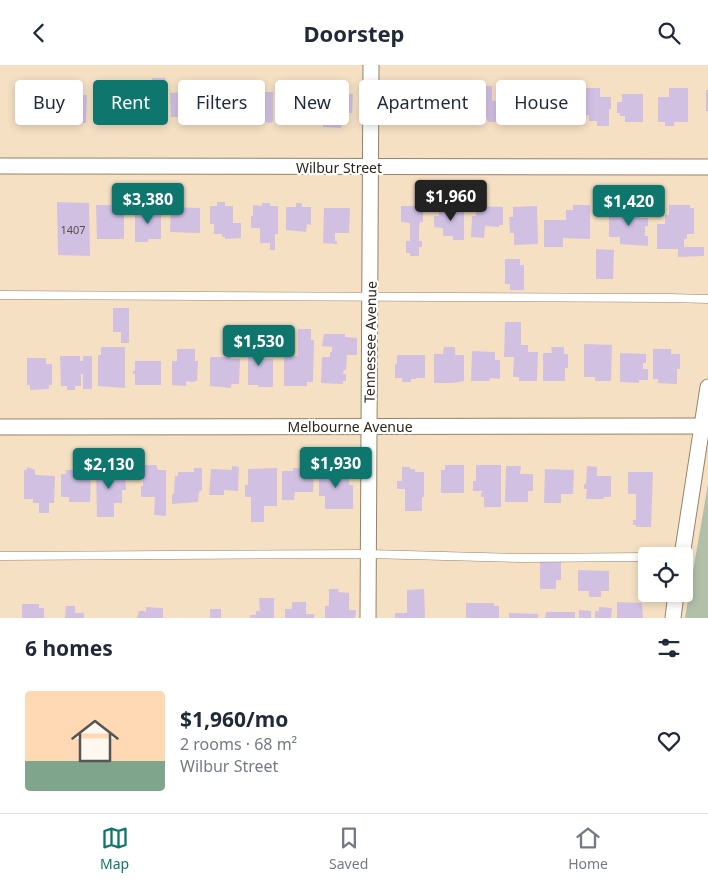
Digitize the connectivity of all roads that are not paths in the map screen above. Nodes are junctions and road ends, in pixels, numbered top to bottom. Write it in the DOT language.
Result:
graph roads {
  1 [pos="371,65"];
  2 [pos="0,166"];
  3 [pos="371,167"];
  4 [pos="708,167"];
  5 [pos="0,295"];
  6 [pos="371,296"];
  7 [pos="708,299"];
  8 [pos="708,387"];
  9 [pos="369,426"];
  10 [pos="701,426"];
  11 [pos="0,427"];
  12 [pos="683,547"];
  13 [pos="368,554"];
  14 [pos="0,556"];
  15 [pos="638,557"];
  16 [pos="675,602"];
  17 [pos="368,618"];
  18 [pos="673,618"];
  1 -- 3 [label="street, Tennessee Avenue"];
  2 -- 3 [label="street, Wilbur Street"];
  3 -- 4 [label="street, Wilbur Street"];
  3 -- 6 [label="street, Tennessee Avenue"];
  5 -- 6 [label="lane"];
  6 -- 7 [label="lane"];
  6 -- 9 [label="street, Tennessee Avenue"];
  8 -- 10 [label="street"];
  9 -- 10 [label="street, Melbourne Avenue"];
  9 -- 11 [label="street, Melbourne Avenue"];
  9 -- 13 [label="street, Tennessee Avenue"];
  10 -- 12 [label="street"];
  13 -- 14 [label="lane"];
  13 -- 15 [label="lane"];
  13 -- 17 [label="street, Tennessee Avenue"];
  16 -- 18 [label="street"];
}
